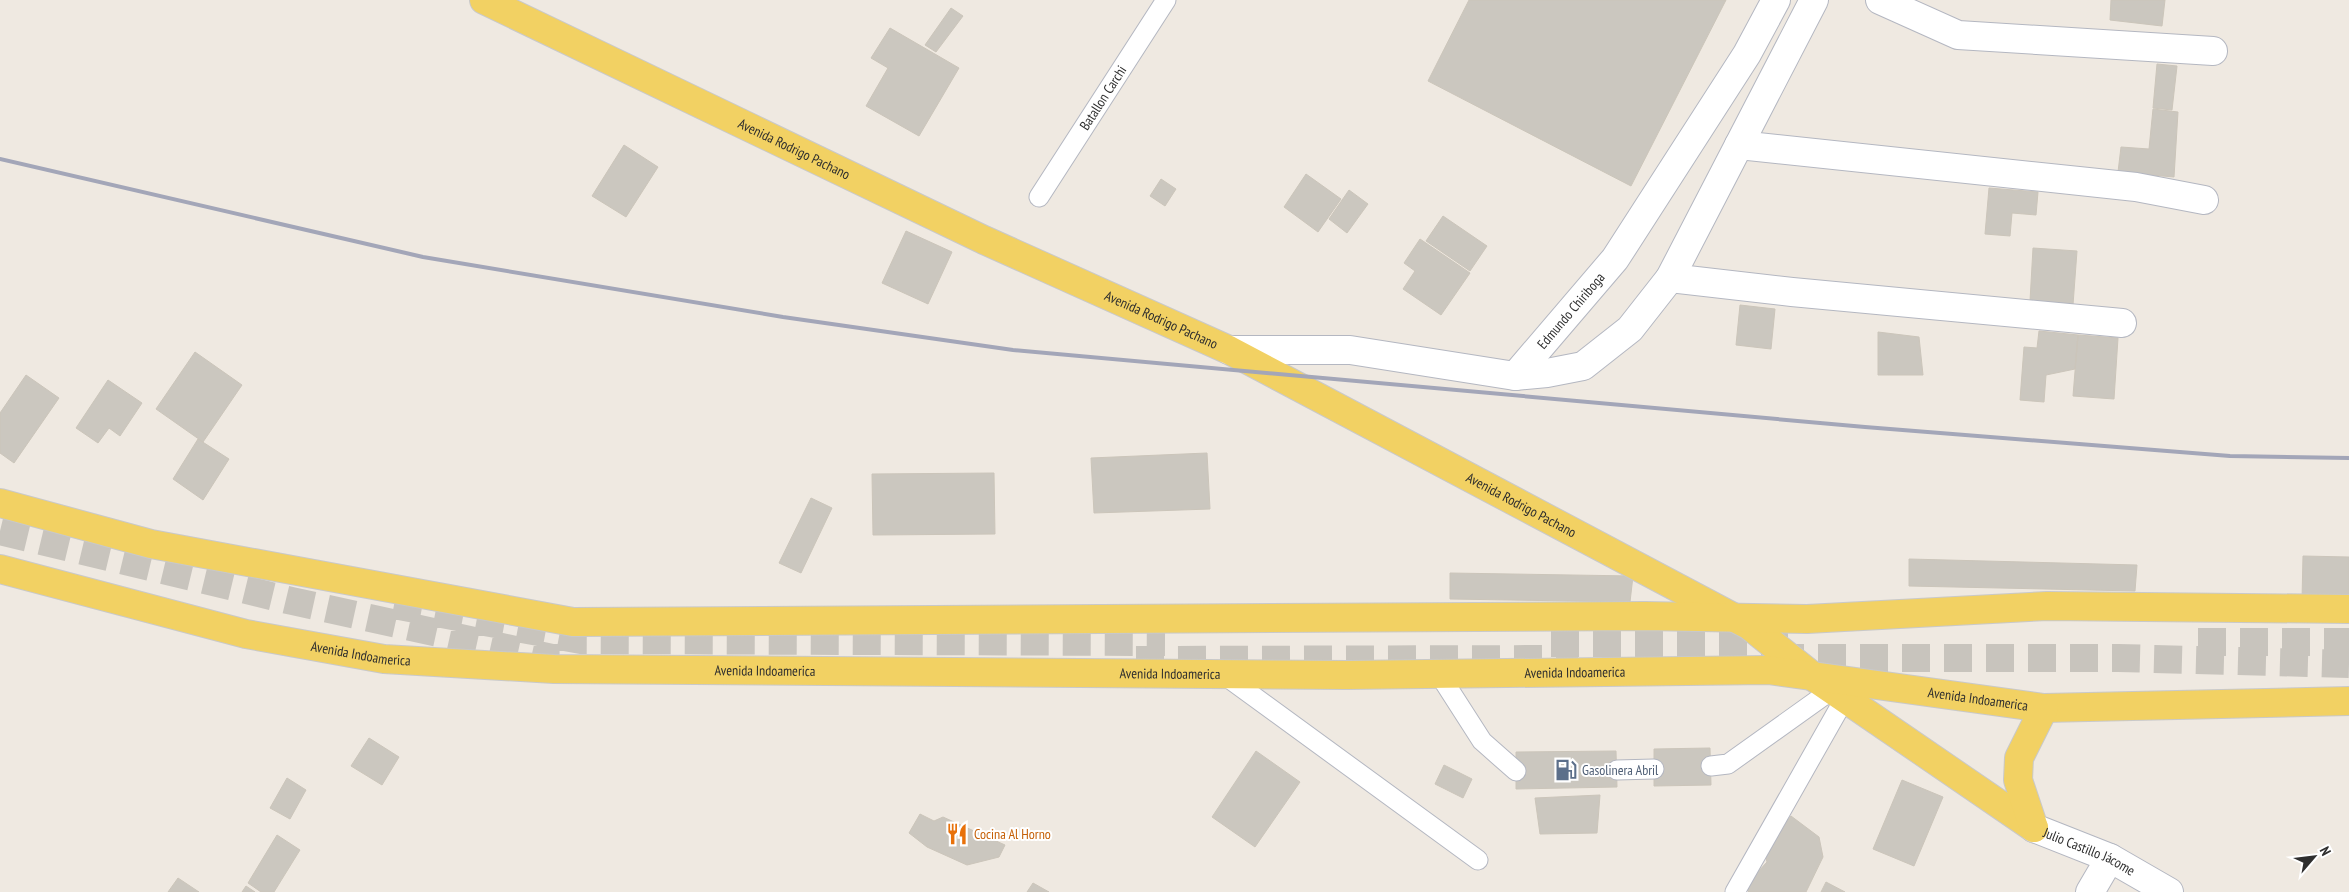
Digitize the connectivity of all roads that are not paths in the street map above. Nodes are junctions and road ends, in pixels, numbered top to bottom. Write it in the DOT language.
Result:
graph roads {
  1 [pos="484,0"];
  2 [pos="1166,0"];
  3 [pos="1776,0"];
  4 [pos="1814,0"];
  5 [pos="1880,0"];
  6 [pos="1930,11"];
  7 [pos="2213,51"];
  8 [pos="1739,145"];
  9 [pos="1039,197"];
  10 [pos="2204,200"];
  11 [pos="1670,278"];
  12 [pos="2122,323"];
  13 [pos="1229,350"];
  14 [pos="1515,376"];
  15 [pos="0,503"];
  16 [pos="0,569"];
  17 [pos="1671,585"];
  18 [pos="2349,609"];
  19 [pos="1645,616"];
  20 [pos="1736,619"];
  21 [pos="1223,674"];
  22 [pos="1439,674"];
  23 [pos="1831,688"];
  24 [pos="2349,701"];
  25 [pos="2044,708"];
  26 [pos="1711,766"];
  27 [pos="1654,769"];
  28 [pos="1617,770"];
  29 [pos="1516,771"];
  30 [pos="2034,828"];
  31 [pos="2110,858"];
  32 [pos="1478,860"];
  33 [pos="1735,892"];
  34 [pos="2090,892"];
  35 [pos="2169,892"];
  1 -- 13 [label="main road, Avenida Rodrigo Pachano"];
  2 -- 9 [label="lane, Batallon Carchi"];
  3 -- 14 [label="street, Edmundo Chiriboga"];
  4 -- 8 [label="street"];
  5 -- 6 [label="street"];
  6 -- 7 [label="street"];
  8 -- 10 [label="street"];
  8 -- 11 [label="street"];
  11 -- 12 [label="street"];
  11 -- 14 [label="street"];
  13 -- 14 [label="street"];
  13 -- 17 [label="main road, Avenida Rodrigo Pachano"];
  15 -- 19 [label="main road"];
  16 -- 21 [label="main road, Avenida Indoamerica"];
  17 -- 19 [label="main road"];
  17 -- 20 [label="main road, Avenida Rodrigo Pachano"];
  18 -- 20 [label="main road"];
  19 -- 20 [label="main road"];
  20 -- 23 [label="main road, Avenida Rodrigo Pachano"];
  21 -- 22 [label="main road, Avenida Indoamerica"];
  21 -- 32 [label="lane"];
  22 -- 23 [label="main road, Avenida Indoamerica"];
  22 -- 29 [label="lane"];
  23 -- 25 [label="main road, Avenida Indoamerica"];
  23 -- 26 [label="lane"];
  23 -- 30 [label="main road, Avenida Rodrigo Pachano"];
  23 -- 33 [label="lane"];
  24 -- 25 [label="main road, Avenida Indoamerica"];
  25 -- 30 [label="main road"];
  27 -- 28 [label="lane"];
  30 -- 31 [label="street, Julio Castillo Jácome"];
  31 -- 34 [label="street"];
  31 -- 35 [label="street, Julio Castillo Jácome"];
}
